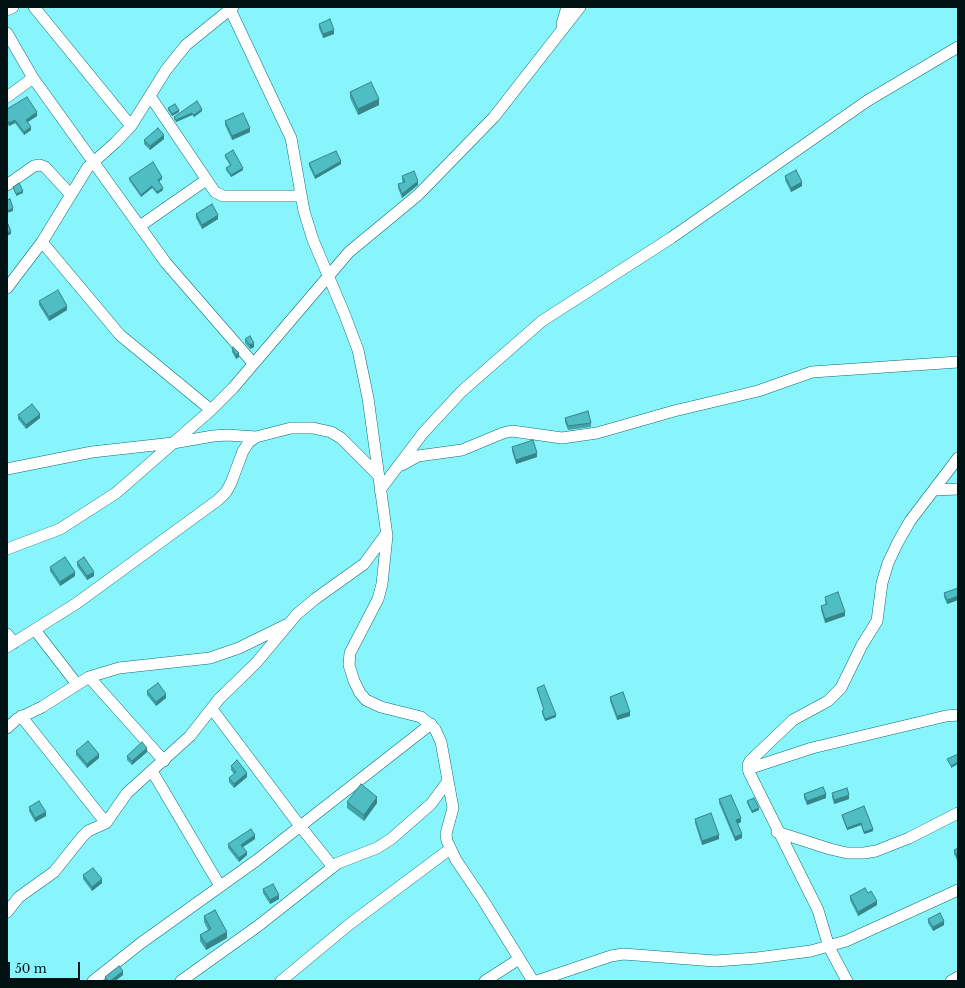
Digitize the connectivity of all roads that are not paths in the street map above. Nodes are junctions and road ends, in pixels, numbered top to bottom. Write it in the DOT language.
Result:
graph roads {
  1 [pos="13,7"];
  2 [pos="34,7"];
  3 [pos="567,7"];
  4 [pos="580,7"];
  5 [pos="231,8"];
  6 [pos="7,10"];
  7 [pos="559,32"];
  8 [pos="7,34"];
  9 [pos="958,49"];
  10 [pos="33,78"];
  11 [pos="7,96"];
  12 [pos="150,96"];
  13 [pos="131,126"];
  14 [pos="93,161"];
  15 [pos="206,180"];
  16 [pos="7,185"];
  17 [pos="71,195"];
  18 [pos="301,196"];
  19 [pos="140,226"];
  20 [pos="42,242"];
  21 [pos="328,276"];
  22 [pos="7,288"];
  23 [pos="958,362"];
  24 [pos="253,363"];
  25 [pos="211,410"];
  26 [pos="256,437"];
  27 [pos="173,443"];
  28 [pos="958,458"];
  29 [pos="396,469"];
  30 [pos="7,470"];
  31 [pos="378,475"];
  32 [pos="958,489"];
  33 [pos="380,490"];
  34 [pos="934,490"];
  35 [pos="386,534"];
  36 [pos="7,549"];
  37 [pos="290,623"];
  38 [pos="35,630"];
  39 [pos="9,642"];
  40 [pos="89,676"];
  41 [pos="76,683"];
  42 [pos="212,709"];
  43 [pos="958,715"];
  44 [pos="21,716"];
  45 [pos="431,724"];
  46 [pos="7,728"];
  47 [pos="164,761"];
  48 [pos="748,769"];
  49 [pos="152,771"];
  50 [pos="448,781"];
  51 [pos="958,813"];
  52 [pos="106,823"];
  53 [pos="300,826"];
  54 [pos="777,832"];
  55 [pos="450,849"];
  56 [pos="333,867"];
  57 [pos="220,886"];
  58 [pos="958,890"];
  59 [pos="7,912"];
  60 [pos="829,947"];
  61 [pos="519,959"];
  62 [pos="958,977"];
  63 [pos="93,981"];
  64 [pos="181,981"];
  65 [pos="281,981"];
  66 [pos="486,981"];
  67 [pos="533,981"];
  68 [pos="537,981"];
  69 [pos="847,981"];
  70 [pos="951,981"];
  1 -- 6 [label="street"];
  2 -- 13 [label="street"];
  3 -- 7 [label="street"];
  4 -- 7 [label="street"];
  5 -- 12 [label="street"];
  5 -- 18 [label="street"];
  7 -- 21 [label="street"];
  8 -- 10 [label="street"];
  9 -- 29 [label="street"];
  10 -- 11 [label="street"];
  10 -- 14 [label="street"];
  12 -- 13 [label="street"];
  12 -- 15 [label="street"];
  13 -- 14 [label="street"];
  14 -- 17 [label="street"];
  14 -- 19 [label="street"];
  15 -- 18 [label="street"];
  15 -- 19 [label="street"];
  16 -- 17 [label="street"];
  17 -- 20 [label="street"];
  18 -- 21 [label="street"];
  19 -- 24 [label="street"];
  20 -- 22 [label="street"];
  20 -- 25 [label="street"];
  21 -- 24 [label="street"];
  21 -- 31 [label="street"];
  23 -- 29 [label="street"];
  24 -- 25 [label="street"];
  25 -- 27 [label="street"];
  26 -- 27 [label="street"];
  26 -- 31 [label="street"];
  26 -- 38 [label="street"];
  27 -- 30 [label="street"];
  27 -- 36 [label="street"];
  28 -- 34 [label="street"];
  29 -- 33 [label="street"];
  31 -- 33 [label="street"];
  32 -- 34 [label="street"];
  33 -- 35 [label="street"];
  34 -- 48 [label="street"];
  35 -- 37 [label="street"];
  35 -- 45 [label="street"];
  37 -- 40 [label="street"];
  37 -- 42 [label="street"];
  38 -- 39 [label="street"];
  38 -- 41 [label="street"];
  40 -- 41 [label="street"];
  40 -- 47 [label="street"];
  41 -- 44 [label="street"];
  42 -- 47 [label="street"];
  42 -- 53 [label="street"];
  43 -- 48 [label="street"];
  44 -- 46 [label="street"];
  44 -- 52 [label="street"];
  45 -- 50 [label="street"];
  45 -- 53 [label="street"];
  47 -- 49 [label="street"];
  48 -- 54 [label="street"];
  49 -- 52 [label="street"];
  49 -- 57 [label="street"];
  50 -- 55 [label="street"];
  50 -- 56 [label="street"];
  51 -- 54 [label="street"];
  52 -- 59 [label="street"];
  53 -- 56 [label="street"];
  53 -- 57 [label="street"];
  54 -- 60 [label="street"];
  55 -- 61 [label="street"];
  55 -- 65 [label="street"];
  56 -- 64 [label="street"];
  57 -- 63 [label="street"];
  58 -- 60 [label="street"];
  60 -- 68 [label="street"];
  60 -- 69 [label="street"];
  61 -- 66 [label="street"];
  61 -- 67 [label="street"];
  62 -- 70 [label="street"];
}
